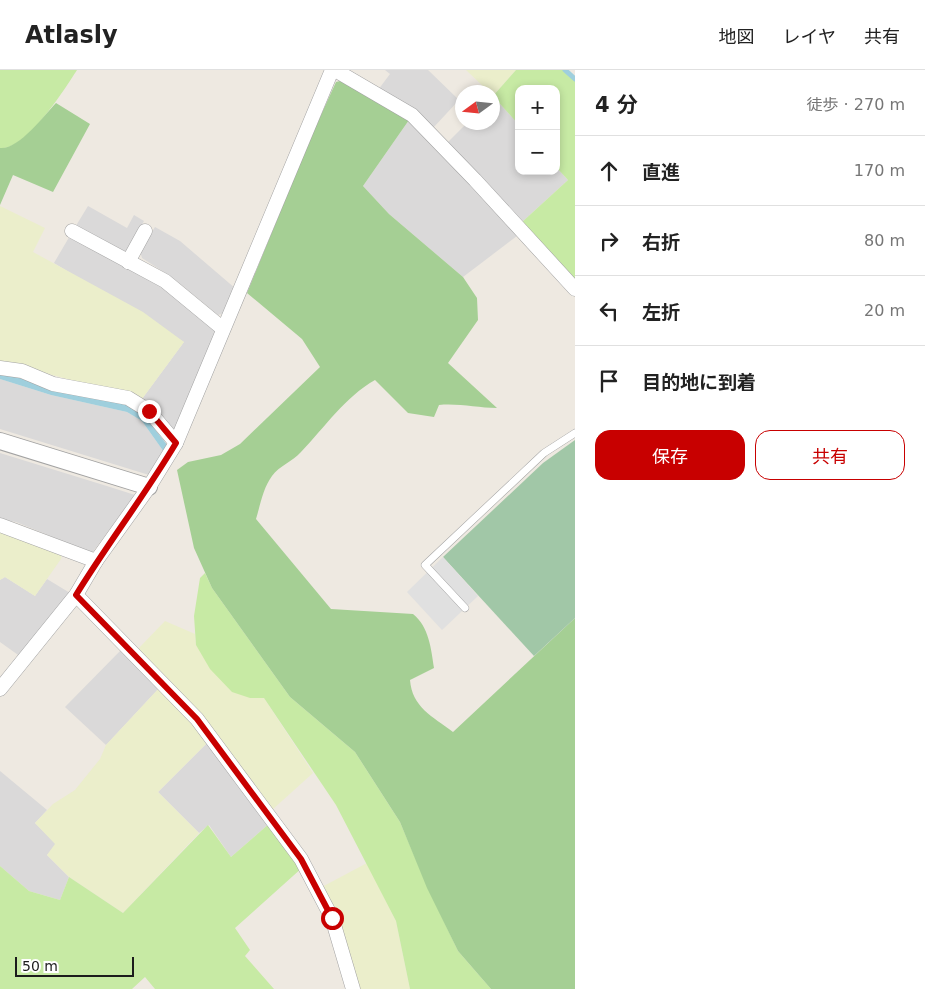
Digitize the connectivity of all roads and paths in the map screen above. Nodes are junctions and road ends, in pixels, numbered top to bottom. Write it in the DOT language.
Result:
graph roads {
  1 [pos="334,70"];
  2 [pos="72,230"];
  3 [pos="145,231"];
  4 [pos="128,262"];
  5 [pos="575,289"];
  6 [pos="222,328"];
  7 [pos="0,368"];
  8 [pos="575,433"];
  9 [pos="0,441"];
  10 [pos="176,443"];
  11 [pos="149,487"];
  12 [pos="0,525"];
  13 [pos="96,562"];
  14 [pos="76,595"];
  15 [pos="465,608"];
  16 [pos="0,690"];
  17 [pos="353,989"];
  1 -- 5 [label="street"];
  1 -- 6 [label="street"];
  2 -- 4 [label="street"];
  3 -- 4 [label="street"];
  4 -- 6 [label="street"];
  6 -- 10 [label="street"];
  7 -- 10 [label="street"];
  8 -- 15 [label="lane"];
  9 -- 11 [label="street"];
  10 -- 11 [label="street"];
  11 -- 13 [label="street"];
  12 -- 13 [label="street"];
  13 -- 14 [label="street"];
  14 -- 16 [label="street"];
  14 -- 17 [label="street"];
}
